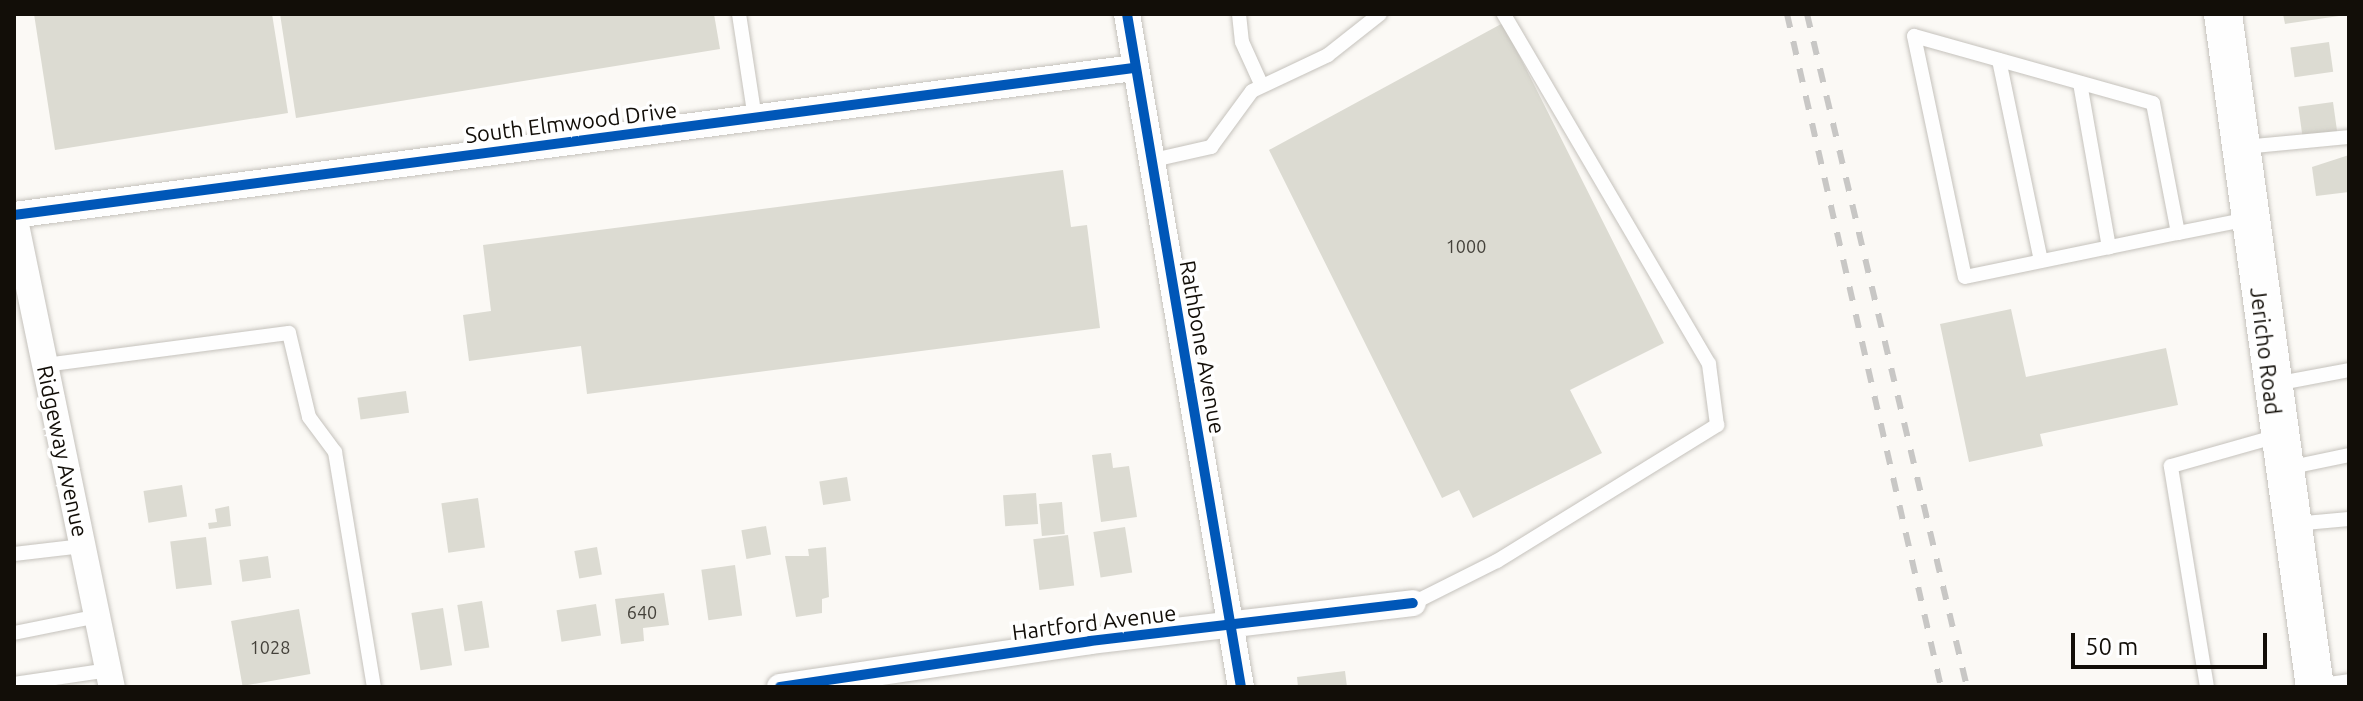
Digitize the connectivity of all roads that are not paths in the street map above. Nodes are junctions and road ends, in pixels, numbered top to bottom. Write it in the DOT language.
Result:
graph roads {
  1 [pos="739,14"];
  2 [pos="1127,14"];
  3 [pos="1239,14"];
  4 [pos="1380,14"];
  5 [pos="1504,14"];
  6 [pos="2223,14"];
  7 [pos="1999,60"];
  8 [pos="1133,68"];
  9 [pos="2080,83"];
  10 [pos="1262,86"];
  11 [pos="755,118"];
  12 [pos="2349,137"];
  13 [pos="2240,148"];
  14 [pos="1149,161"];
  15 [pos="14,215"];
  16 [pos="2249,219"];
  17 [pos="2178,233"];
  18 [pos="2109,247"];
  19 [pos="2041,261"];
  20 [pos="45,365"];
  21 [pos="2349,370"];
  22 [pos="2271,384"];
  23 [pos="2280,452"];
  24 [pos="2349,455"];
  25 [pos="2349,519"];
  26 [pos="2290,524"];
  27 [pos="83,546"];
  28 [pos="15,549"];
  29 [pos="1413,603"];
  30 [pos="98,616"];
  31 [pos="1232,625"];
  32 [pos="14,633"];
  33 [pos="111,678"];
  34 [pos="2349,681"];
  35 [pos="844,683"];
  36 [pos="14,684"];
  37 [pos="374,687"];
  38 [pos="780,687"];
  39 [pos="1241,687"];
  40 [pos="2207,687"];
  41 [pos="2314,687"];
  1 -- 11 [label="lane"];
  2 -- 8 [label="street, Rathbone Avenue"];
  3 -- 10 [label="lane"];
  4 -- 10 [label="lane"];
  5 -- 29 [label="lane"];
  6 -- 13 [label="main road, Jericho Road"];
  7 -- 9 [label="lane"];
  7 -- 19 [label="lane"];
  7 -- 19 [label="lane"];
  8 -- 11 [label="street, South Elmwood Drive"];
  8 -- 14 [label="street, Rathbone Avenue"];
  9 -- 17 [label="lane"];
  9 -- 18 [label="lane"];
  10 -- 14 [label="lane"];
  11 -- 15 [label="street, South Elmwood Drive"];
  12 -- 13 [label="lane"];
  13 -- 16 [label="main road, Jericho Road"];
  14 -- 31 [label="street, Rathbone Avenue"];
  15 -- 20 [label="street, Ridgeway Avenue"];
  16 -- 17 [label="lane"];
  16 -- 22 [label="main road, Jericho Road"];
  17 -- 18 [label="lane"];
  18 -- 19 [label="lane"];
  20 -- 27 [label="street, Ridgeway Avenue"];
  20 -- 37 [label="lane"];
  21 -- 22 [label="lane"];
  22 -- 23 [label="main road, Jericho Road"];
  23 -- 24 [label="lane"];
  23 -- 26 [label="main road, Jericho Road"];
  23 -- 40 [label="lane"];
  25 -- 26 [label="lane"];
  26 -- 41 [label="main road, Jericho Road"];
  27 -- 28 [label="lane"];
  27 -- 30 [label="street, Ridgeway Avenue"];
  29 -- 31 [label="street, Hartford Avenue"];
  30 -- 32 [label="lane"];
  30 -- 33 [label="street, Ridgeway Avenue"];
  31 -- 35 [label="street, Hartford Avenue"];
  31 -- 39 [label="street, Rathbone Avenue"];
  33 -- 36 [label="lane"];
  34 -- 41 [label="lane"];
  35 -- 38 [label="street, Hartford Avenue"];
}
